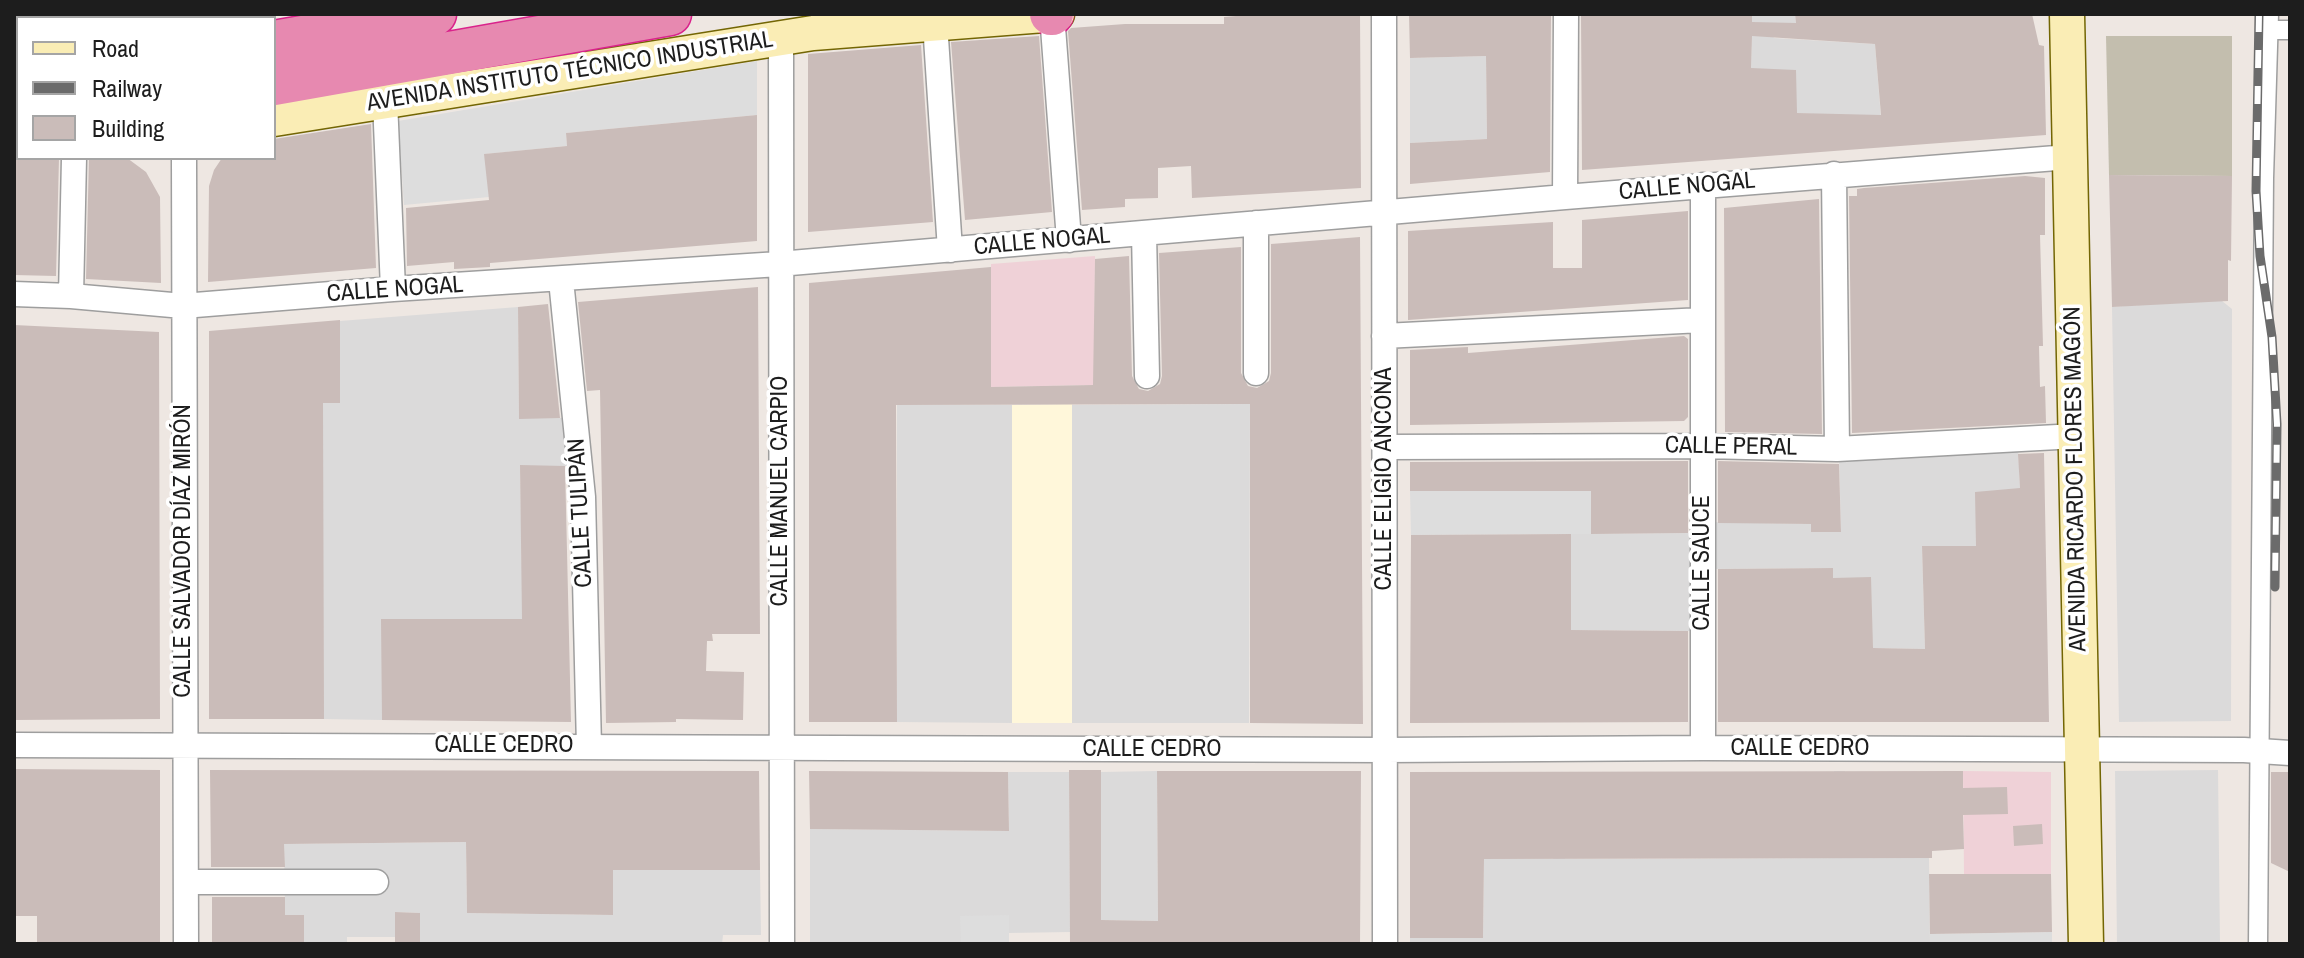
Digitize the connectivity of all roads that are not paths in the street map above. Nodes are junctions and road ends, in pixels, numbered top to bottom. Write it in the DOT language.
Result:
graph roads {
  1 [pos="14,14"];
  2 [pos="214,14"];
  3 [pos="435,14"];
  4 [pos="670,14"];
  5 [pos="1053,14"];
  6 [pos="1384,14"];
  7 [pos="1566,14"];
  8 [pos="2067,14"];
  9 [pos="72,16"];
  10 [pos="177,16"];
  11 [pos="2269,22"];
  12 [pos="935,23"];
  13 [pos="2290,30"];
  14 [pos="781,38"];
  15 [pos="276,42"];
  16 [pos="276,84"];
  17 [pos="379,84"];
  18 [pos="276,118"];
  19 [pos="2069,157"];
  20 [pos="74,160"];
  21 [pos="184,160"];
  22 [pos="1834,174"];
  23 [pos="1703,185"];
  24 [pos="1565,197"];
  25 [pos="1385,213"];
  26 [pos="1256,223"];
  27 [pos="1144,233"];
  28 [pos="1069,240"];
  29 [pos="950,250"];
  30 [pos="779,264"];
  31 [pos="561,280"];
  32 [pos="393,289"];
  33 [pos="14,294"];
  34 [pos="71,296"];
  35 [pos="183,306"];
  36 [pos="1702,320"];
  37 [pos="1384,336"];
  38 [pos="1256,373"];
  39 [pos="1147,376"];
  40 [pos="2076,436"];
  41 [pos="1702,446"];
  42 [pos="1386,447"];
  43 [pos="1837,449"];
  44 [pos="14,745"];
  45 [pos="184,746"];
  46 [pos="589,747"];
  47 [pos="1703,748"];
  48 [pos="781,749"];
  49 [pos="1385,750"];
  50 [pos="2082,751"];
  51 [pos="2258,753"];
  52 [pos="2290,753"];
  53 [pos="186,882"];
  54 [pos="376,882"];
  55 [pos="186,944"];
  56 [pos="782,944"];
  57 [pos="1385,944"];
  58 [pos="2086,944"];
  59 [pos="2258,944"];
  1 -- 9 [label="main road"];
  2 -- 10 [label="main road"];
  3 -- 15 [label="highway"];
  4 -- 17 [label="highway"];
  5 -- 12 [label="main road, AVENIDA INSTITUTO TÉCNICO INDUSTRIAL"];
  5 -- 28 [label="street"];
  6 -- 25 [label="street, CALLE ELIGIO ANCONA"];
  7 -- 24 [label="street"];
  8 -- 19 [label="main road, AVENIDA RICARDO FLORES MAGÓN"];
  11 -- 13 [label="street"];
  11 -- 51 [label="street"];
  12 -- 14 [label="main road, AVENIDA INSTITUTO TÉCNICO INDUSTRIAL"];
  12 -- 29 [label="street"];
  14 -- 17 [label="main road, AVENIDA INSTITUTO TÉCNICO INDUSTRIAL"];
  14 -- 30 [label="street, CALLE MANUEL CARPIO"];
  16 -- 17 [label="highway"];
  17 -- 18 [label="main road, AVENIDA INSTITUTO TÉCNICO INDUSTRIAL"];
  17 -- 32 [label="street"];
  19 -- 22 [label="street, CALLE NOGAL"];
  19 -- 40 [label="main road, AVENIDA RICARDO FLORES MAGÓN"];
  20 -- 34 [label="street"];
  21 -- 35 [label="street, CALLE SALVADOR DÍAZ MIRÓN"];
  22 -- 23 [label="street, CALLE NOGAL"];
  22 -- 43 [label="street"];
  23 -- 24 [label="street, CALLE NOGAL"];
  23 -- 36 [label="street, CALLE SAUCE"];
  24 -- 25 [label="street, CALLE NOGAL"];
  25 -- 26 [label="street, CALLE NOGAL"];
  25 -- 37 [label="street, CALLE ELIGIO ANCONA"];
  26 -- 27 [label="street, CALLE NOGAL"];
  26 -- 38 [label="street"];
  27 -- 28 [label="street, CALLE NOGAL"];
  27 -- 39 [label="street"];
  28 -- 29 [label="street, CALLE NOGAL"];
  29 -- 30 [label="street, CALLE NOGAL"];
  30 -- 31 [label="street, CALLE NOGAL"];
  30 -- 48 [label="street, CALLE MANUEL CARPIO"];
  31 -- 32 [label="street, CALLE NOGAL"];
  31 -- 46 [label="street, CALLE TULIPÁN"];
  32 -- 35 [label="street, CALLE NOGAL"];
  33 -- 34 [label="street, CALLE NOGAL"];
  34 -- 35 [label="street, CALLE NOGAL"];
  35 -- 45 [label="street, CALLE SALVADOR DÍAZ MIRÓN"];
  36 -- 37 [label="street"];
  36 -- 41 [label="street, CALLE SAUCE"];
  37 -- 42 [label="street, CALLE ELIGIO ANCONA"];
  40 -- 43 [label="street, CALLE PERAL"];
  40 -- 50 [label="main road, AVENIDA RICARDO FLORES MAGÓN"];
  41 -- 42 [label="street, CALLE PERAL"];
  41 -- 43 [label="street, CALLE PERAL"];
  41 -- 47 [label="street, CALLE SAUCE"];
  42 -- 49 [label="street, CALLE ELIGIO ANCONA"];
  44 -- 45 [label="street, CALLE CEDRO"];
  45 -- 46 [label="street, CALLE CEDRO"];
  45 -- 53 [label="street, CALLE SALVADOR DÍAZ MIRÓN"];
  46 -- 48 [label="street, CALLE CEDRO"];
  47 -- 49 [label="street, CALLE CEDRO"];
  47 -- 50 [label="street, CALLE CEDRO"];
  48 -- 49 [label="street, CALLE CEDRO"];
  48 -- 56 [label="street, CALLE MANUEL CARPIO"];
  49 -- 57 [label="street, CALLE ELIGIO ANCONA"];
  50 -- 51 [label="street, CALLE CEDRO"];
  50 -- 58 [label="main road, AVENIDA RICARDO FLORES MAGÓN"];
  51 -- 52 [label="street, CALLE CEDRO"];
  51 -- 59 [label="street"];
  53 -- 54 [label="street"];
  53 -- 55 [label="street, CALLE SALVADOR DÍAZ MIRÓN"];
}
